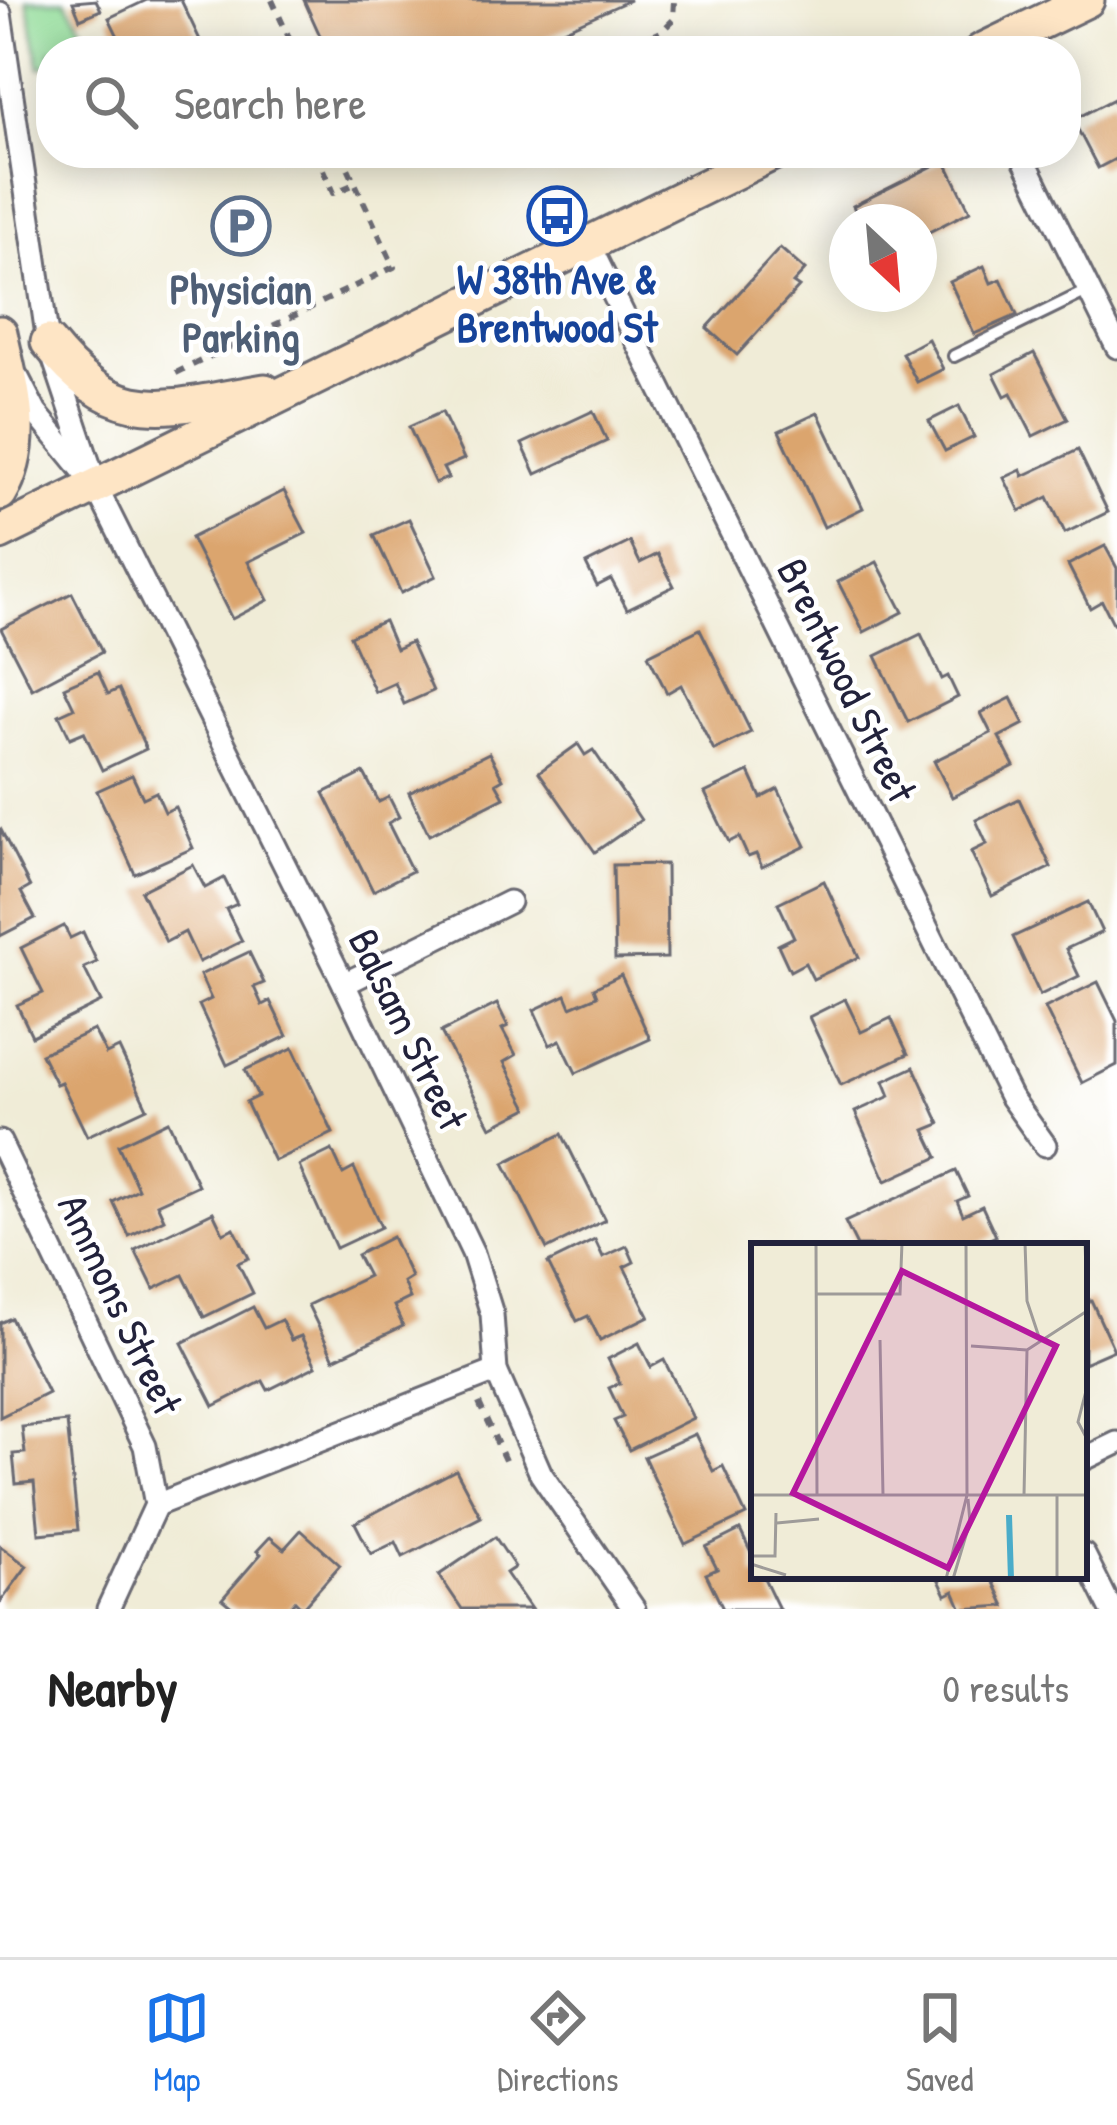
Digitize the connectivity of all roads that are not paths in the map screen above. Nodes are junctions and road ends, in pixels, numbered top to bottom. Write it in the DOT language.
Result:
graph roads {
  1 [pos="1087,0"];
  2 [pos="0,14"];
  3 [pos="1012,36"];
  4 [pos="742,168"];
  5 [pos="1029,168"];
  6 [pos="588,243"];
  7 [pos="1089,290"];
  8 [pos="0,332"];
  9 [pos="48,342"];
  10 [pos="1117,347"];
  11 [pos="954,356"];
  12 [pos="302,385"];
  13 [pos="95,485"];
  14 [pos="0,493"];
  15 [pos="0,532"];
  16 [pos="509,902"];
  17 [pos="344,984"];
  18 [pos="0,1142"];
  19 [pos="1046,1145"];
  20 [pos="487,1375"];
  21 [pos="1117,1443"];
  22 [pos="1087,1458"];
  23 [pos="156,1505"];
  24 [pos="1087,1561"];
  25 [pos="116,1606"];
  26 [pos="634,1609"];
  27 [pos="1111,1609"];
  1 -- 3 [label="main road"];
  2 -- 9 [label="street"];
  4 -- 6 [label="main road"];
  5 -- 7 [label="street"];
  6 -- 12 [label="main road"];
  6 -- 19 [label="street, Brentwood Street"];
  7 -- 10 [label="street"];
  7 -- 11 [label="lane"];
  8 -- 13 [label="street"];
  8 -- 14 [label="main road"];
  9 -- 12 [label="main road"];
  9 -- 13 [label="street"];
  12 -- 13 [label="main road"];
  13 -- 15 [label="main road"];
  13 -- 17 [label="street, Balsam Street"];
  16 -- 17 [label="street"];
  17 -- 20 [label="street, Balsam Street"];
  18 -- 23 [label="street, Ammons Street"];
  20 -- 23 [label="street"];
  20 -- 26 [label="street, Balsam Street"];
  21 -- 22 [label="street"];
  23 -- 25 [label="street"];
  24 -- 27 [label="street"];
}
